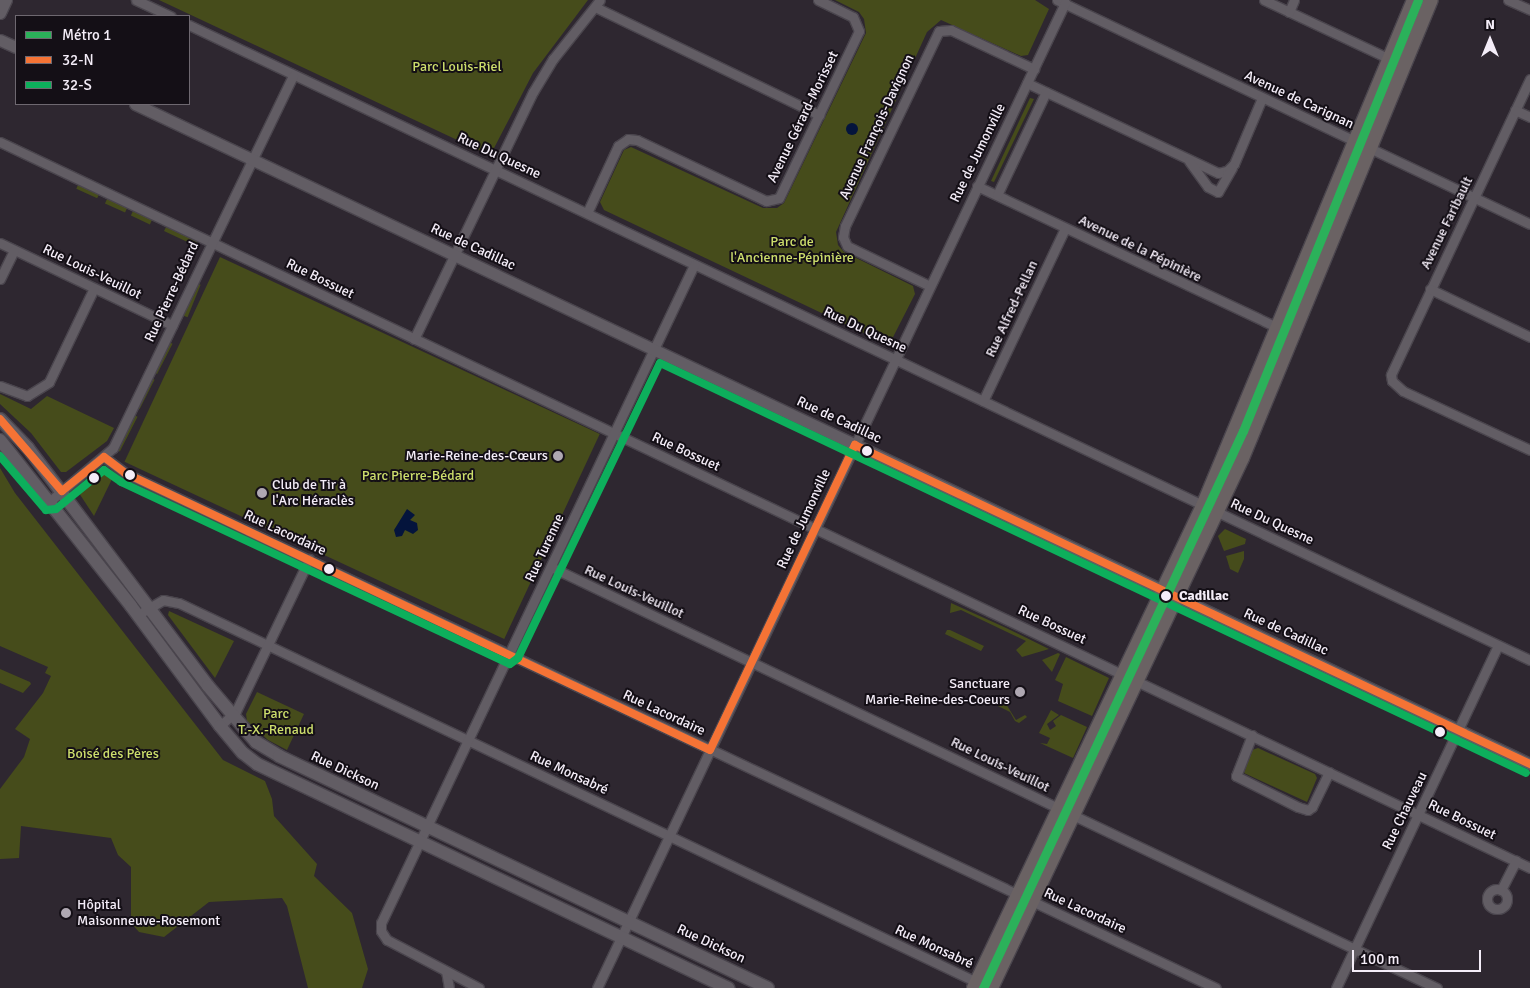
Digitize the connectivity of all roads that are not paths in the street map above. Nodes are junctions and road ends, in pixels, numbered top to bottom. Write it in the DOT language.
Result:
graph roads {
  1 [pos="6,0"];
  2 [pos="136,0"];
  3 [pos="818,0"];
  4 [pos="1264,0"];
  5 [pos="1294,0"];
  6 [pos="1414,0"];
  7 [pos="1431,0"];
  8 [pos="1508,0"];
  9 [pos="1061,2"];
  10 [pos="598,4"];
  11 [pos="1530,10"];
  12 [pos="1289,12"];
  13 [pos="0,13"];
  14 [pos="169,15"];
  15 [pos="190,25"];
  16 [pos="0,40"];
  17 [pos="15,47"];
  18 [pos="1390,59"];
  19 [pos="1034,69"];
  20 [pos="294,74"];
  21 [pos="1530,79"];
  22 [pos="1027,83"];
  23 [pos="1046,92"];
  24 [pos="1262,98"];
  25 [pos="138,105"];
  26 [pos="1515,110"];
  27 [pos="819,114"];
  28 [pos="1530,117"];
  29 [pos="1356,141"];
  30 [pos="0,142"];
  31 [pos="1369,148"];
  32 [pos="1187,159"];
  33 [pos="254,160"];
  34 [pos="1234,164"];
  35 [pos="494,169"];
  36 [pos="977,186"];
  37 [pos="997,195"];
  38 [pos="1474,198"];
  39 [pos="587,213"];
  40 [pos="1530,224"];
  41 [pos="1066,228"];
  42 [pos="210,242"];
  43 [pos="0,243"];
  44 [pos="14,250"];
  45 [pos="454,255"];
  46 [pos="694,265"];
  47 [pos="0,279"];
  48 [pos="930,286"];
  49 [pos="94,288"];
  50 [pos="1430,290"];
  51 [pos="172,325"];
  52 [pos="1278,328"];
  53 [pos="1292,334"];
  54 [pos="1530,337"];
  55 [pos="414,339"];
  56 [pos="655,350"];
  57 [pos="895,360"];
  58 [pos="0,386"];
  59 [pos="983,401"];
  60 [pos="0,419"];
  61 [pos="614,433"];
  62 [pos="0,440"];
  63 [pos="855,444"];
  64 [pos="1530,450"];
  65 [pos="104,457"];
  66 [pos="62,491"];
  67 [pos="50,501"];
  68 [pos="1203,506"];
  69 [pos="1217,512"];
  70 [pos="815,529"];
  71 [pos="309,559"];
  72 [pos="551,567"];
  73 [pos="1163,590"];
  74 [pos="1177,597"];
  75 [pos="150,606"];
  76 [pos="138,615"];
  77 [pos="268,645"];
  78 [pos="1498,645"];
  79 [pos="508,654"];
  80 [pos="1530,660"];
  81 [pos="751,662"];
  82 [pos="1123,674"];
  83 [pos="1136,680"];
  84 [pos="232,716"];
  85 [pos="220,726"];
  86 [pos="1458,730"];
  87 [pos="1252,736"];
  88 [pos="468,740"];
  89 [pos="710,750"];
  90 [pos="1530,764"];
  91 [pos="1329,772"];
  92 [pos="1059,808"];
  93 [pos="1419,814"];
  94 [pos="1073,815"];
  95 [pos="428,826"];
  96 [pos="669,836"];
  97 [pos="420,843"];
  98 [pos="1516,861"];
  99 [pos="1530,868"];
  100 [pos="1501,890"];
  101 [pos="1018,895"];
  102 [pos="1032,901"];
  103 [pos="629,922"];
  104 [pos="621,938"];
  105 [pos="1354,949"];
  106 [pos="446,970"];
  107 [pos="982,987"];
  108 [pos="448,988"];
  109 [pos="479,988"];
  110 [pos="597,988"];
  111 [pos="728,988"];
  112 [pos="768,988"];
  113 [pos="1216,988"];
  114 [pos="1336,988"];
  115 [pos="1437,988"];
  1 -- 13 [label="main road"];
  2 -- 14 [label="street"];
  3 -- 27 [label="street, Avenue Gérard-Morisset"];
  4 -- 12 [label="street"];
  5 -- 12 [label="street"];
  6 -- 18 [label="main road"];
  7 -- 31 [label="main road"];
  8 -- 11 [label="street"];
  9 -- 19 [label="street, Rue de Jumonville"];
  9 -- 24 [label="street, Avenue de Carignan"];
  10 -- 27 [label="street"];
  10 -- 35 [label="street"];
  12 -- 18 [label="street"];
  15 -- 20 [label="street, Rue Du Quesne"];
  16 -- 17 [label="street"];
  18 -- 29 [label="main road"];
  19 -- 22 [label="street, Rue de Jumonville"];
  19 -- 48 [label="street, Avenue François-Davignon"];
  20 -- 33 [label="street, Rue Pierre-Bédard"];
  20 -- 35 [label="street, Rue Du Quesne"];
  21 -- 26 [label="street, Avenue Faribault"];
  22 -- 23 [label="street"];
  22 -- 36 [label="street, Rue de Jumonville"];
  23 -- 32 [label="street"];
  23 -- 37 [label="street"];
  24 -- 29 [label="street, Avenue de Carignan"];
  24 -- 34 [label="street"];
  25 -- 33 [label="street, Rue de Cadillac"];
  26 -- 28 [label="street"];
  26 -- 38 [label="street, Avenue Faribault"];
  27 -- 39 [label="street, Avenue Gérard-Morisset"];
  29 -- 31 [label="street, Avenue de Carignan"];
  29 -- 52 [label="main road"];
  30 -- 42 [label="street, Rue Bossuet"];
  31 -- 38 [label="street, Avenue de Carignan"];
  31 -- 53 [label="main road"];
  32 -- 34 [label="street"];
  32 -- 34 [label="street"];
  33 -- 42 [label="street, Rue Pierre-Bédard"];
  33 -- 45 [label="street, Rue de Cadillac"];
  35 -- 39 [label="street, Rue Du Quesne"];
  35 -- 45 [label="street"];
  36 -- 37 [label="street, Avenue de la Pépinière"];
  36 -- 48 [label="street, Rue de Jumonville"];
  37 -- 41 [label="street, Avenue de la Pépinière"];
  38 -- 40 [label="street, Avenue de Carignan"];
  38 -- 50 [label="street, Avenue Faribault"];
  39 -- 46 [label="street, Rue Du Quesne"];
  41 -- 52 [label="street, Avenue de la Pépinière"];
  41 -- 59 [label="street, Rue Alfred-Pellan"];
  42 -- 51 [label="street, Rue Pierre-Bédard"];
  42 -- 55 [label="street, Rue Bossuet"];
  43 -- 44 [label="street, Rue Louis-Veuillot"];
  44 -- 47 [label="street"];
  44 -- 49 [label="street, Rue Louis-Veuillot"];
  45 -- 55 [label="street"];
  45 -- 56 [label="street, Rue de Cadillac"];
  46 -- 56 [label="street, Rue Turenne"];
  46 -- 57 [label="street, Rue Du Quesne"];
  48 -- 57 [label="street, Rue de Jumonville"];
  49 -- 51 [label="street, Rue Louis-Veuillot"];
  49 -- 58 [label="street"];
  50 -- 54 [label="street"];
  50 -- 64 [label="street, Avenue Faribault"];
  51 -- 65 [label="street, Rue Pierre-Bédard"];
  52 -- 53 [label="street, Avenue de la Pépinière"];
  52 -- 68 [label="main road"];
  53 -- 69 [label="main road"];
  55 -- 61 [label="street, Rue Bossuet"];
  56 -- 61 [label="street, Rue Turenne"];
  56 -- 63 [label="street, Rue de Cadillac"];
  57 -- 59 [label="street, Rue Du Quesne"];
  57 -- 63 [label="street, Rue de Jumonville"];
  59 -- 68 [label="street, Rue Du Quesne"];
  60 -- 66 [label="main road, Rue Dickson"];
  61 -- 70 [label="street, Rue Bossuet"];
  61 -- 72 [label="street, Rue Turenne"];
  62 -- 67 [label="main road"];
  63 -- 70 [label="street, Rue de Jumonville"];
  63 -- 73 [label="street, Rue de Cadillac"];
  65 -- 66 [label="street, Rue Pierre-Bédard"];
  65 -- 71 [label="street, Rue Lacordaire"];
  66 -- 67 [label="street, Rue Pierre-Bédard"];
  66 -- 75 [label="main road, Rue Dickson"];
  67 -- 76 [label="main road"];
  68 -- 69 [label="street, Rue Du Quesne"];
  68 -- 73 [label="main road"];
  69 -- 74 [label="main road"];
  69 -- 78 [label="street, Rue Du Quesne"];
  70 -- 81 [label="street, Rue de Jumonville"];
  70 -- 82 [label="street, Rue Bossuet"];
  71 -- 77 [label="street"];
  71 -- 79 [label="street, Rue Lacordaire"];
  72 -- 79 [label="street, Rue Turenne"];
  72 -- 81 [label="street, Rue Louis-Veuillot"];
  73 -- 74 [label="street, Rue de Cadillac"];
  73 -- 82 [label="main road"];
  74 -- 83 [label="main road"];
  74 -- 86 [label="street, Rue de Cadillac"];
  75 -- 76 [label="street, Rue Monsabré"];
  75 -- 77 [label="street, Rue Monsabré"];
  75 -- 84 [label="main road, Rue Dickson"];
  76 -- 85 [label="main road"];
  77 -- 84 [label="street"];
  77 -- 88 [label="street, Rue Monsabré"];
  78 -- 80 [label="street, Rue Du Quesne"];
  78 -- 86 [label="street, Rue Chauveau"];
  79 -- 88 [label="street, Rue Turenne"];
  79 -- 89 [label="street, Rue Lacordaire"];
  81 -- 89 [label="street, Rue de Jumonville"];
  81 -- 92 [label="street, Rue Louis-Veuillot"];
  82 -- 83 [label="street, Rue Bossuet"];
  82 -- 92 [label="main road"];
  83 -- 87 [label="street, Rue Bossuet"];
  83 -- 94 [label="main road"];
  84 -- 85 [label="street"];
  84 -- 95 [label="main road, Rue Dickson"];
  85 -- 97 [label="main road"];
  86 -- 90 [label="street, Rue de Cadillac"];
  86 -- 93 [label="street, Rue Chauveau"];
  87 -- 91 [label="street, Rue Bossuet"];
  87 -- 91 [label="street"];
  88 -- 95 [label="street, Rue Turenne"];
  88 -- 96 [label="street, Rue Monsabré"];
  89 -- 96 [label="street, Rue de Jumonville"];
  89 -- 101 [label="street, Rue Lacordaire"];
  91 -- 93 [label="street, Rue Bossuet"];
  92 -- 94 [label="street, Rue Louis-Veuillot"];
  92 -- 101 [label="main road"];
  93 -- 98 [label="street, Rue Bossuet"];
  93 -- 105 [label="street, Rue Chauveau"];
  94 -- 102 [label="main road"];
  94 -- 105 [label="street, Rue Louis-Veuillot"];
  95 -- 97 [label="street, Rue Turenne"];
  95 -- 103 [label="main road, Rue Dickson"];
  96 -- 103 [label="street, Rue de Jumonville"];
  96 -- 107 [label="street, Rue Monsabré"];
  97 -- 104 [label="main road"];
  97 -- 106 [label="street, Rue Turenne"];
  98 -- 99 [label="street, Rue Bossuet"];
  98 -- 100 [label="street"];
  101 -- 102 [label="street, Rue Lacordaire"];
  101 -- 107 [label="main road"];
  102 -- 107 [label="main road"];
  102 -- 113 [label="street, Rue Lacordaire"];
  103 -- 104 [label="street, Rue de Jumonville"];
  103 -- 112 [label="main road, Rue Dickson"];
  104 -- 110 [label="street, Rue de Jumonville"];
  104 -- 111 [label="main road"];
  105 -- 114 [label="street, Rue Chauveau"];
  105 -- 115 [label="street, Rue Louis-Veuillot"];
  106 -- 108 [label="street"];
  106 -- 109 [label="street"];
}
